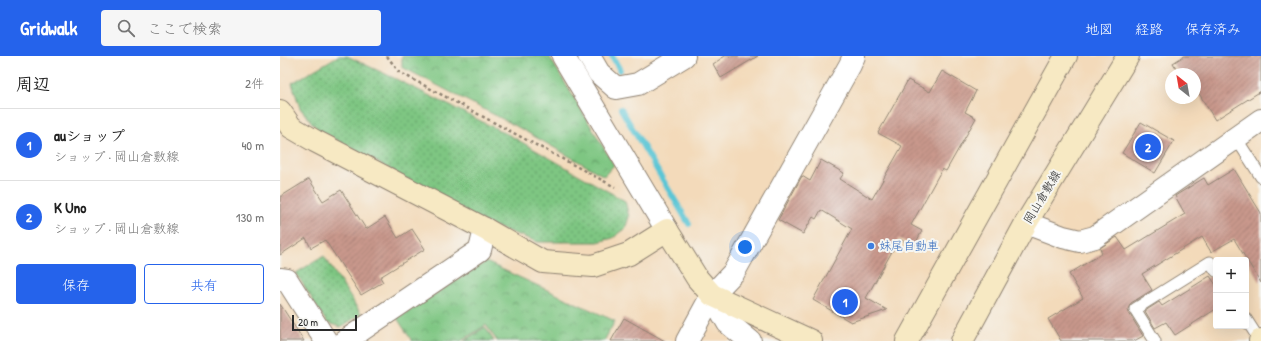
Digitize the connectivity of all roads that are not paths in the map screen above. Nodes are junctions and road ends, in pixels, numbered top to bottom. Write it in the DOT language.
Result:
graph roads {
  1 [pos="563,56"];
  2 [pos="589,56"];
  3 [pos="684,56"];
  4 [pos="854,56"];
  5 [pos="1066,56"];
  6 [pos="1128,56"];
  7 [pos="280,112"];
  8 [pos="1261,120"];
  9 [pos="1236,138"];
  10 [pos="1261,177"];
  11 [pos="1026,223"];
  12 [pos="485,229"];
  13 [pos="667,230"];
  14 [pos="1213,266"];
  15 [pos="280,279"];
  16 [pos="712,294"];
  17 [pos="1249,324"];
  18 [pos="349,340"];
  19 [pos="326,341"];
  20 [pos="687,341"];
  21 [pos="750,341"];
  22 [pos="811,341"];
  23 [pos="907,341"];
  24 [pos="962,341"];
  25 [pos="1155,341"];
  26 [pos="1260,341"];
  1 -- 13 [label="street"];
  2 -- 3 [label="street"];
  4 -- 16 [label="street"];
  5 -- 23 [label="main road"];
  6 -- 11 [label="main road, 岡山倉敷線"];
  7 -- 12 [label="main road"];
  8 -- 9 [label="street"];
  9 -- 10 [label="lane"];
  9 -- 11 [label="street"];
  11 -- 24 [label="main road, 岡山倉敷線"];
  12 -- 13 [label="main road"];
  12 -- 18 [label="street"];
  13 -- 16 [label="main road"];
  14 -- 25 [label="lane"];
  15 -- 19 [label="street"];
  16 -- 20 [label="street"];
  16 -- 21 [label="street"];
  16 -- 22 [label="main road"];
  17 -- 26 [label="lane"];
}
